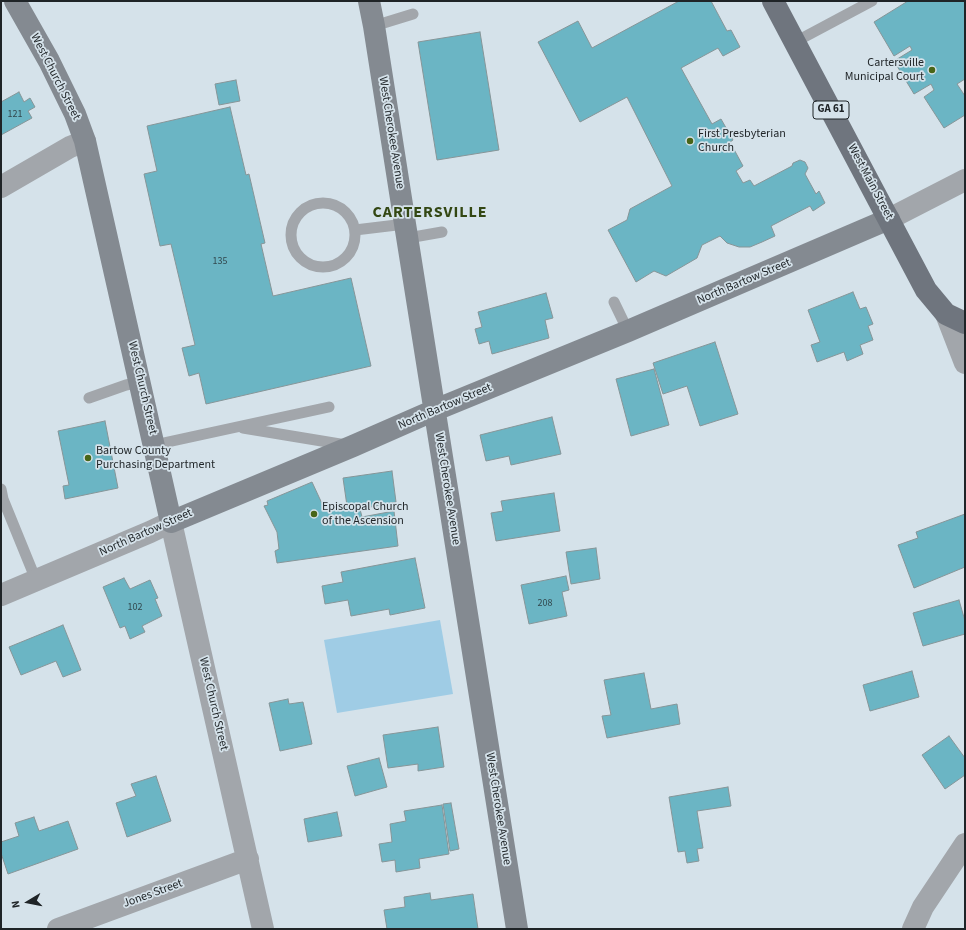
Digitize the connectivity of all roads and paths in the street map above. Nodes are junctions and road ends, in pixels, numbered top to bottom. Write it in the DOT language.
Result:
graph roads {
  1 [pos="15,1"];
  2 [pos="368,1"];
  3 [pos="773,1"];
  4 [pos="872,1"];
  5 [pos="413,14"];
  6 [pos="374,26"];
  7 [pos="795,42"];
  8 [pos="86,141"];
  9 [pos="965,180"];
  10 [pos="1,187"];
  11 [pos="889,219"];
  12 [pos="355,230"];
  13 [pos="406,231"];
  14 [pos="442,232"];
  15 [pos="614,302"];
  16 [pos="956,318"];
  17 [pos="628,331"];
  18 [pos="965,363"];
  19 [pos="140,382"];
  20 [pos="89,398"];
  21 [pos="329,407"];
  22 [pos="435,410"];
  23 [pos="236,427"];
  24 [pos="154,445"];
  25 [pos="353,446"];
  26 [pos="1,489"];
  27 [pos="172,522"];
  28 [pos="36,580"];
  29 [pos="1,595"];
  30 [pos="965,844"];
  31 [pos="248,859"];
  32 [pos="58,929"];
  33 [pos="263,929"];
  34 [pos="517,929"];
  35 [pos="913,929"];
  1 -- 8 [label="main road, West Church Street"];
  2 -- 6 [label="main road, West Cherokee Avenue"];
  3 -- 7 [label="main road, West Main Street / GA 61"];
  4 -- 7 [label="lane"];
  5 -- 6 [label="lane"];
  6 -- 13 [label="main road, West Cherokee Avenue"];
  7 -- 11 [label="main road, West Main Street / GA 61"];
  8 -- 10 [label="street"];
  8 -- 19 [label="main road, West Church Street"];
  9 -- 11 [label="street"];
  11 -- 16 [label="main road, West Main Street / GA 61"];
  11 -- 17 [label="main road, North Bartow Street"];
  12 -- 12 [label="lane"];
  12 -- 13 [label="lane"];
  13 -- 14 [label="lane"];
  13 -- 22 [label="main road, West Cherokee Avenue"];
  15 -- 17 [label="lane"];
  16 -- 18 [label="street, West Main Street"];
  17 -- 22 [label="main road, North Bartow Street"];
  19 -- 20 [label="lane"];
  19 -- 24 [label="main road, West Church Street"];
  21 -- 23 [label="lane"];
  22 -- 25 [label="main road, North Bartow Street"];
  22 -- 34 [label="main road, West Cherokee Avenue"];
  23 -- 24 [label="lane"];
  23 -- 25 [label="lane"];
  24 -- 27 [label="main road, West Church Street"];
  25 -- 27 [label="main road, North Bartow Street"];
  26 -- 28 [label="lane"];
  27 -- 28 [label="street, North Bartow Street"];
  27 -- 31 [label="street, West Church Street"];
  28 -- 29 [label="street, North Bartow Street"];
  30 -- 35 [label="street"];
  31 -- 32 [label="street, Jones Street"];
  31 -- 33 [label="street, West Church Street"];
}
